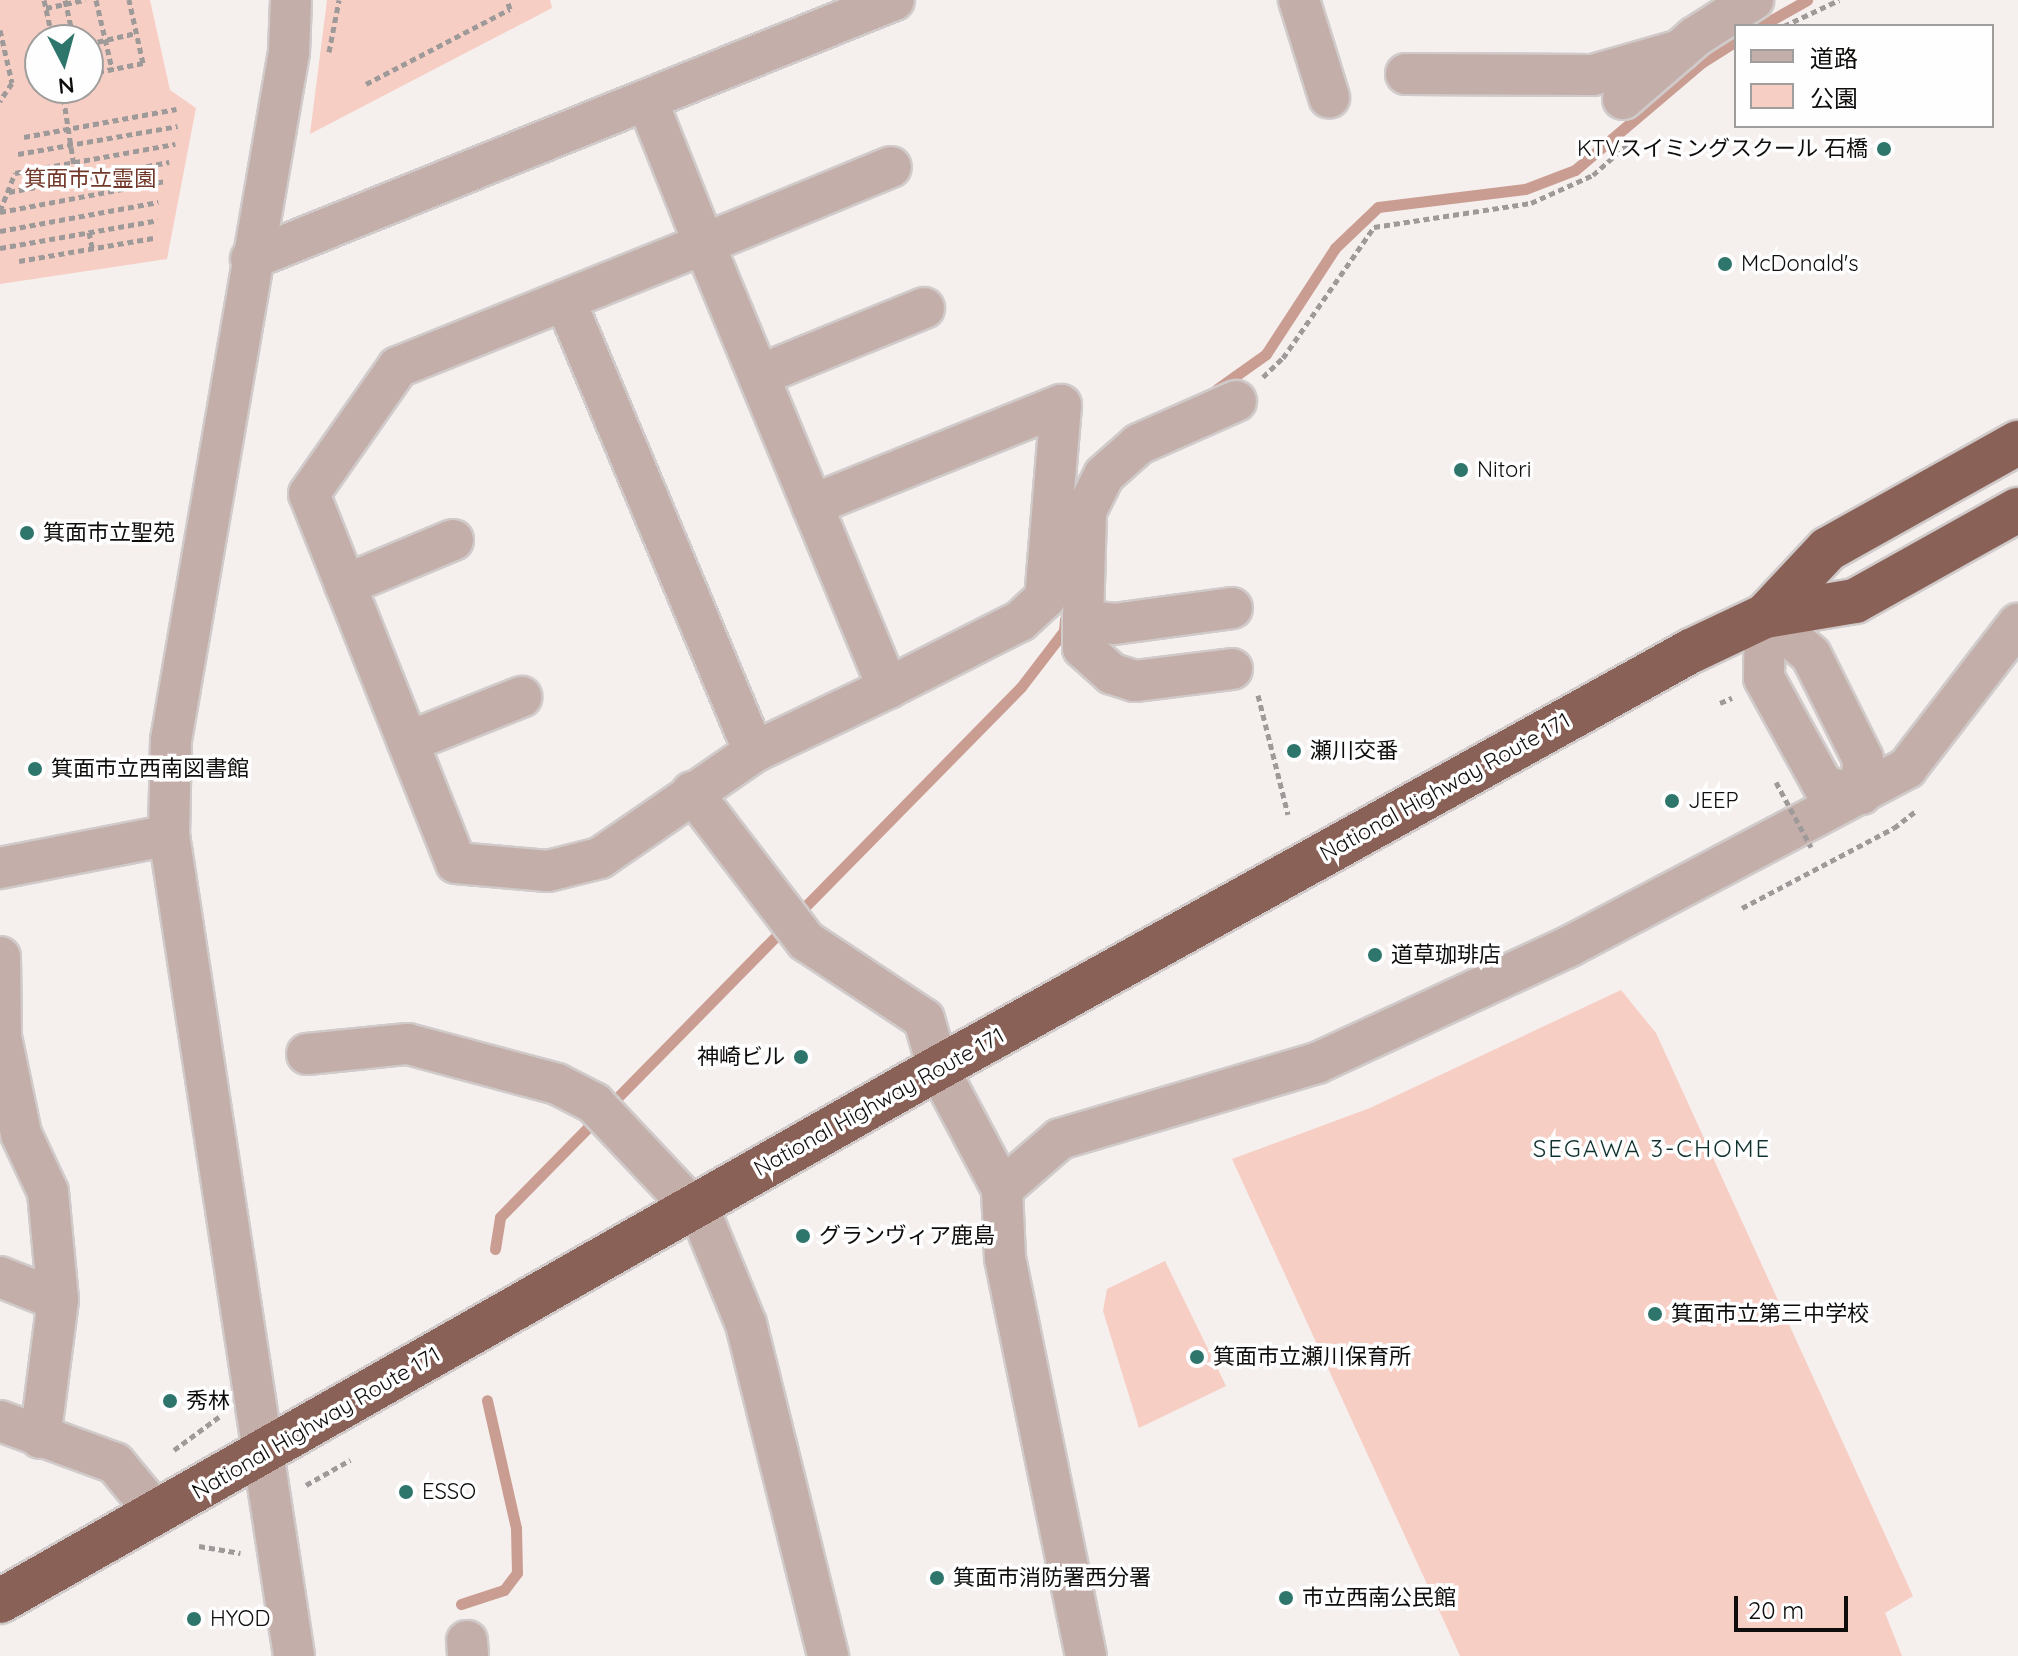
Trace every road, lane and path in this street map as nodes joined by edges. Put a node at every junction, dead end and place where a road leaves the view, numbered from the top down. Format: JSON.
{"nodes":[{"id":1,"x":44,"y":0,"type":"edge"},
{"id":2,"x":85,"y":0,"type":"edge"},
{"id":3,"x":96,"y":0,"type":"edge"},
{"id":4,"x":129,"y":0,"type":"edge"},
{"id":5,"x":291,"y":0,"type":"edge"},
{"id":6,"x":507,"y":0,"type":"edge"},
{"id":7,"x":894,"y":0,"type":"edge"},
{"id":8,"x":1299,"y":0,"type":"edge"},
{"id":9,"x":1753,"y":0,"type":"edge"},
{"id":10,"x":1839,"y":0,"type":"edge"},
{"id":11,"x":66,"y":2,"type":"edge"},
{"id":12,"x":46,"y":8,"type":"junction"},
{"id":13,"x":50,"y":24,"type":"edge"},
{"id":14,"x":71,"y":24,"type":"edge"},
{"id":15,"x":1788,"y":24,"type":"edge"},
{"id":16,"x":0,"y":30,"type":"edge"},
{"id":17,"x":136,"y":33,"type":"junction"},
{"id":18,"x":105,"y":40,"type":"junction"},
{"id":19,"x":1680,"y":50,"type":"junction"},
{"id":20,"x":112,"y":69,"type":"junction"},
{"id":21,"x":104,"y":71,"type":"edge"},
{"id":22,"x":1406,"y":74,"type":"dead end"},
{"id":23,"x":366,"y":84,"type":"dead end"},
{"id":24,"x":1329,"y":97,"type":"dead end"},
{"id":25,"x":0,"y":101,"type":"edge"},
{"id":26,"x":648,"y":103,"type":"junction"},
{"id":27,"x":64,"y":104,"type":"edge"},
{"id":28,"x":176,"y":109,"type":"dead end"},
{"id":29,"x":1634,"y":114,"type":"joint"},
{"id":30,"x":178,"y":126,"type":"dead end"},
{"id":31,"x":67,"y":129,"type":"junction"},
{"id":32,"x":24,"y":137,"type":"dead end"},
{"id":33,"x":175,"y":144,"type":"dead end"},
{"id":34,"x":70,"y":146,"type":"junction"},
{"id":35,"x":18,"y":154,"type":"dead end"},
{"id":36,"x":73,"y":162,"type":"junction"},
{"id":37,"x":169,"y":162,"type":"dead end"},
{"id":38,"x":891,"y":167,"type":"dead end"},
{"id":39,"x":76,"y":179,"type":"junction"},
{"id":40,"x":166,"y":181,"type":"dead end"},
{"id":41,"x":8,"y":192,"type":"junction"},
{"id":42,"x":158,"y":202,"type":"dead end"},
{"id":43,"x":0,"y":212,"type":"edge"},
{"id":44,"x":158,"y":220,"type":"dead end"},
{"id":45,"x":0,"y":231,"type":"edge"},
{"id":46,"x":89,"y":232,"type":"junction"},
{"id":47,"x":153,"y":238,"type":"dead end"},
{"id":48,"x":704,"y":244,"type":"junction"},
{"id":49,"x":0,"y":248,"type":"edge"},
{"id":50,"x":92,"y":248,"type":"junction"},
{"id":51,"x":251,"y":259,"type":"junction"},
{"id":52,"x":19,"y":261,"type":"dead end"},
{"id":53,"x":565,"y":300,"type":"junction"},
{"id":54,"x":924,"y":308,"type":"dead end"},
{"id":55,"x":760,"y":375,"type":"junction"},
{"id":56,"x":1236,"y":401,"type":"joint"},
{"id":57,"x":2018,"y":443,"type":"edge"},
{"id":58,"x":812,"y":505,"type":"junction"},
{"id":59,"x":2018,"y":510,"type":"edge"},
{"id":60,"x":453,"y":540,"type":"dead end"},
{"id":61,"x":345,"y":585,"type":"junction"},
{"id":62,"x":1068,"y":602,"type":"junction"},
{"id":63,"x":1232,"y":608,"type":"dead end"},
{"id":64,"x":1765,"y":616,"type":"junction"},
{"id":65,"x":2018,"y":624,"type":"edge"},
{"id":66,"x":1232,"y":669,"type":"joint"},
{"id":67,"x":888,"y":688,"type":"junction"},
{"id":68,"x":1731,"y":696,"type":"dead end"},
{"id":69,"x":521,"y":697,"type":"dead end"},
{"id":70,"x":1720,"y":703,"type":"dead end"},
{"id":71,"x":408,"y":742,"type":"junction"},
{"id":72,"x":754,"y":752,"type":"junction"},
{"id":73,"x":1776,"y":782,"type":"dead end"},
{"id":74,"x":692,"y":792,"type":"junction"},
{"id":75,"x":1861,"y":794,"type":"junction"},
{"id":76,"x":1288,"y":814,"type":"dead end"},
{"id":77,"x":169,"y":835,"type":"junction"},
{"id":78,"x":1811,"y":847,"type":"dead end"},
{"id":79,"x":0,"y":868,"type":"edge"},
{"id":80,"x":0,"y":957,"type":"edge"},
{"id":81,"x":307,"y":1054,"type":"dead end"},
{"id":82,"x":938,"y":1068,"type":"junction"},
{"id":83,"x":1002,"y":1189,"type":"junction"},
{"id":84,"x":695,"y":1206,"type":"junction"},
{"id":85,"x":0,"y":1277,"type":"edge"},
{"id":86,"x":58,"y":1300,"type":"junction"},
{"id":87,"x":221,"y":1403,"type":"dead end"},
{"id":88,"x":0,"y":1421,"type":"edge"},
{"id":89,"x":40,"y":1438,"type":"junction"},
{"id":90,"x":174,"y":1450,"type":"dead end"},
{"id":91,"x":262,"y":1455,"type":"junction"},
{"id":92,"x":350,"y":1460,"type":"dead end"},
{"id":93,"x":307,"y":1497,"type":"dead end"},
{"id":94,"x":157,"y":1514,"type":"junction"},
{"id":95,"x":199,"y":1546,"type":"dead end"},
{"id":96,"x":240,"y":1553,"type":"dead end"},
{"id":97,"x":0,"y":1601,"type":"edge"},
{"id":98,"x":294,"y":1656,"type":"edge"},
{"id":99,"x":828,"y":1656,"type":"edge"},
{"id":100,"x":1086,"y":1656,"type":"edge"}],
"edges":[{"from":1,"to":12,"type":"path"},
{"from":2,"to":11,"type":"path"},
{"from":3,"to":18,"type":"path"},
{"from":4,"to":17,"type":"path"},
{"from":5,"to":51,"type":"street"},
{"from":6,"to":23,"type":"path"},
{"from":7,"to":26,"type":"street"},
{"from":8,"to":24,"type":"street"},
{"from":9,"to":19,"type":"street"},
{"from":10,"to":15,"type":"path"},
{"from":11,"to":12,"type":"path"},
{"from":11,"to":14,"type":"path"},
{"from":12,"to":13,"type":"path"},
{"from":16,"to":25,"type":"path"},
{"from":17,"to":18,"type":"path"},
{"from":17,"to":20,"type":"path"},
{"from":18,"to":20,"type":"path"},
{"from":19,"to":22,"type":"street"},
{"from":19,"to":29,"type":"street"},
{"from":20,"to":21,"type":"path"},
{"from":26,"to":48,"type":"street"},
{"from":26,"to":51,"type":"street"},
{"from":27,"to":31,"type":"path"},
{"from":28,"to":31,"type":"path"},
{"from":29,"to":56,"type":"path"},
{"from":30,"to":34,"type":"path"},
{"from":31,"to":32,"type":"path"},
{"from":31,"to":34,"type":"path"},
{"from":33,"to":36,"type":"path"},
{"from":34,"to":35,"type":"path"},
{"from":34,"to":36,"type":"path"},
{"from":36,"to":39,"type":"path"},
{"from":36,"to":41,"type":"path"},
{"from":37,"to":39,"type":"path"},
{"from":38,"to":48,"type":"street"},
{"from":39,"to":41,"type":"path"},
{"from":40,"to":43,"type":"path"},
{"from":41,"to":43,"type":"path"},
{"from":42,"to":45,"type":"path"},
{"from":44,"to":46,"type":"path"},
{"from":46,"to":49,"type":"path"},
{"from":46,"to":50,"type":"path"},
{"from":47,"to":50,"type":"path"},
{"from":48,"to":53,"type":"street"},
{"from":48,"to":55,"type":"street"},
{"from":50,"to":52,"type":"path"},
{"from":51,"to":77,"type":"street"},
{"from":53,"to":61,"type":"street"},
{"from":53,"to":72,"type":"street"},
{"from":54,"to":55,"type":"street"},
{"from":55,"to":58,"type":"street"},
{"from":56,"to":62,"type":"street"},
{"from":57,"to":64,"type":"highway","name":"National Highway Route 171"},
{"from":58,"to":62,"type":"street"},
{"from":58,"to":67,"type":"street"},
{"from":59,"to":64,"type":"highway","name":"National Highway Route 171"},
{"from":60,"to":61,"type":"street"},
{"from":61,"to":71,"type":"street"},
{"from":62,"to":63,"type":"street"},
{"from":62,"to":66,"type":"street"},
{"from":62,"to":67,"type":"street"},
{"from":64,"to":75,"type":"street"},
{"from":64,"to":75,"type":"street"},
{"from":64,"to":82,"type":"highway","name":"National Highway Route 171"},
{"from":65,"to":75,"type":"street"},
{"from":66,"to":76,"type":"path"},
{"from":67,"to":72,"type":"street"},
{"from":68,"to":70,"type":"path"},
{"from":69,"to":71,"type":"street"},
{"from":71,"to":74,"type":"street"},
{"from":72,"to":74,"type":"street"},
{"from":73,"to":78,"type":"path","bridge":true},
{"from":74,"to":82,"type":"street"},
{"from":75,"to":83,"type":"street"},
{"from":77,"to":79,"type":"street"},
{"from":77,"to":91,"type":"street"},
{"from":80,"to":86,"type":"street"},
{"from":81,"to":84,"type":"street"},
{"from":82,"to":83,"type":"street"},
{"from":82,"to":84,"type":"highway","name":"National Highway Route 171"},
{"from":83,"to":100,"type":"street"},
{"from":84,"to":91,"type":"highway","name":"National Highway Route 171"},
{"from":84,"to":99,"type":"street"},
{"from":85,"to":86,"type":"street"},
{"from":86,"to":89,"type":"street"},
{"from":87,"to":90,"type":"path"},
{"from":88,"to":89,"type":"street"},
{"from":89,"to":94,"type":"street"},
{"from":91,"to":94,"type":"highway","name":"National Highway Route 171"},
{"from":91,"to":98,"type":"street"},
{"from":92,"to":93,"type":"path"},
{"from":94,"to":97,"type":"highway","name":"National Highway Route 171"},
{"from":95,"to":96,"type":"path"}]}
